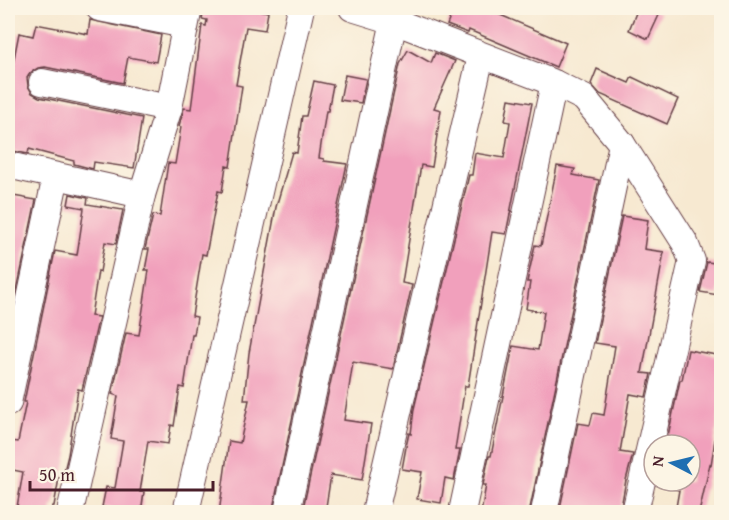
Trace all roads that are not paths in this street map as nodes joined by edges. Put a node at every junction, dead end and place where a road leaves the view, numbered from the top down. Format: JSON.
{"nodes":[{"id":1,"x":99,"y":8,"type":"edge"},
{"id":2,"x":301,"y":8,"type":"edge"},
{"id":3,"x":352,"y":8,"type":"edge"},
{"id":4,"x":187,"y":16,"type":"edge"},
{"id":5,"x":394,"y":21,"type":"junction"},
{"id":6,"x":481,"y":56,"type":"junction"},
{"id":7,"x":42,"y":82,"type":"dead end"},
{"id":8,"x":554,"y":83,"type":"junction"},
{"id":9,"x":169,"y":108,"type":"junction"},
{"id":10,"x":622,"y":144,"type":"junction"},
{"id":11,"x":8,"y":165,"type":"edge"},
{"id":12,"x":56,"y":176,"type":"junction"},
{"id":13,"x":142,"y":195,"type":"junction"},
{"id":14,"x":8,"y":403,"type":"edge"},
{"id":15,"x":70,"y":513,"type":"edge"},
{"id":16,"x":186,"y":513,"type":"edge"},
{"id":17,"x":286,"y":513,"type":"edge"},
{"id":18,"x":375,"y":513,"type":"edge"},
{"id":19,"x":462,"y":513,"type":"edge"},
{"id":20,"x":544,"y":513,"type":"edge"},
{"id":21,"x":635,"y":513,"type":"edge"}],
"edges":[{"from":1,"to":4,"type":"street"},
{"from":2,"to":16,"type":"street"},
{"from":3,"to":5,"type":"street"},
{"from":4,"to":9,"type":"street"},
{"from":5,"to":6,"type":"street"},
{"from":5,"to":17,"type":"street"},
{"from":6,"to":8,"type":"street"},
{"from":6,"to":18,"type":"street"},
{"from":7,"to":9,"type":"street"},
{"from":8,"to":10,"type":"street"},
{"from":8,"to":19,"type":"street"},
{"from":9,"to":13,"type":"street"},
{"from":10,"to":20,"type":"street"},
{"from":10,"to":21,"type":"street"},
{"from":11,"to":12,"type":"street"},
{"from":12,"to":13,"type":"street"},
{"from":12,"to":14,"type":"street"},
{"from":13,"to":15,"type":"street"}]}
